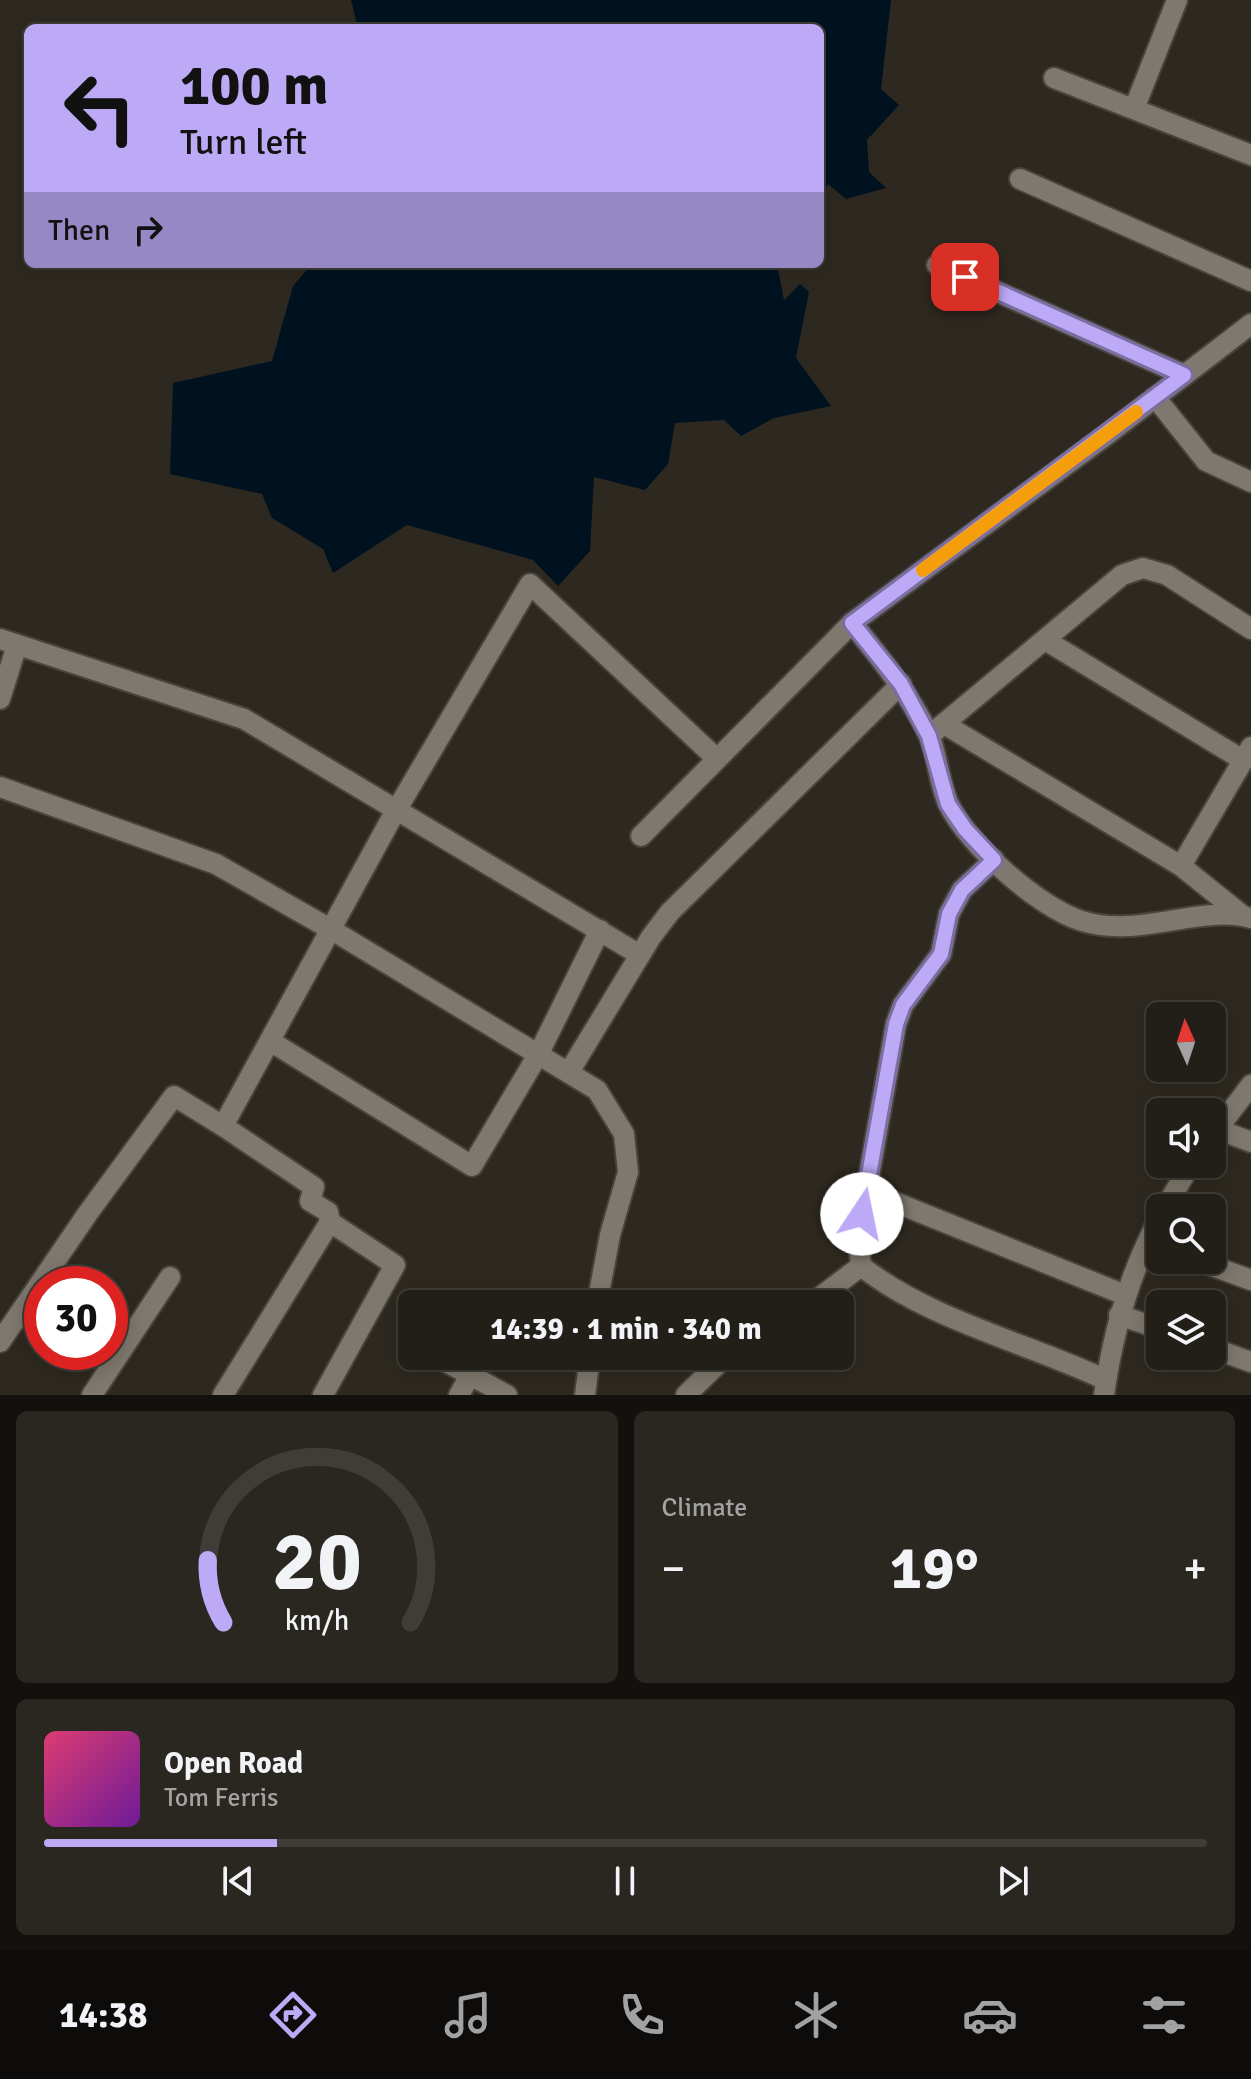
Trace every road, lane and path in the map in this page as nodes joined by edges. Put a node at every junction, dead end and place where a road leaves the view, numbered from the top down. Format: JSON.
{"nodes":[{"id":1,"x":1177,"y":0,"type":"edge"},
{"id":2,"x":1054,"y":78,"type":"dead end"},
{"id":3,"x":1134,"y":109,"type":"junction"},
{"id":4,"x":1251,"y":154,"type":"edge"},
{"id":5,"x":1020,"y":179,"type":"dead end"},
{"id":6,"x":937,"y":265,"type":"dead end"},
{"id":7,"x":1251,"y":281,"type":"edge"},
{"id":8,"x":1251,"y":324,"type":"edge"},
{"id":9,"x":1184,"y":375,"type":"junction"},
{"id":10,"x":1155,"y":397,"type":"junction"},
{"id":11,"x":1251,"y":482,"type":"edge"},
{"id":12,"x":852,"y":623,"type":"junction"},
{"id":13,"x":1251,"y":629,"type":"edge"},
{"id":14,"x":1045,"y":640,"type":"junction"},
{"id":15,"x":8,"y":642,"type":"edge"},
{"id":16,"x":901,"y":684,"type":"junction"},
{"id":17,"x":0,"y":699,"type":"edge"},
{"id":18,"x":936,"y":730,"type":"junction"},
{"id":19,"x":1247,"y":753,"type":"edge"},
{"id":20,"x":716,"y":758,"type":"junction"},
{"id":21,"x":0,"y":787,"type":"edge"},
{"id":22,"x":396,"y":810,"type":"junction"},
{"id":23,"x":641,"y":836,"type":"dead end"},
{"id":24,"x":994,"y":860,"type":"junction"},
{"id":25,"x":1181,"y":866,"type":"junction"},
{"id":26,"x":1246,"y":917,"type":"edge"},
{"id":27,"x":332,"y":930,"type":"junction"},
{"id":28,"x":600,"y":930,"type":"junction"},
{"id":29,"x":640,"y":955,"type":"junction"},
{"id":30,"x":270,"y":1041,"type":"junction"},
{"id":31,"x":539,"y":1053,"type":"junction"},
{"id":32,"x":569,"y":1072,"type":"junction"},
{"id":33,"x":1251,"y":1085,"type":"edge"},
{"id":34,"x":1226,"y":1117,"type":"edge"},
{"id":35,"x":223,"y":1126,"type":"junction"},
{"id":36,"x":1226,"y":1135,"type":"edge"},
{"id":37,"x":1251,"y":1142,"type":"edge"},
{"id":38,"x":867,"y":1191,"type":"junction"},
{"id":39,"x":330,"y":1222,"type":"junction"},
{"id":40,"x":1146,"y":1258,"type":"edge"},
{"id":41,"x":861,"y":1266,"type":"junction"},
{"id":42,"x":1226,"y":1271,"type":"edge"},
{"id":43,"x":170,"y":1277,"type":"dead end"},
{"id":44,"x":1251,"y":1280,"type":"edge"},
{"id":45,"x":600,"y":1290,"type":"edge"},
{"id":46,"x":829,"y":1290,"type":"edge"},
{"id":47,"x":1122,"y":1305,"type":"junction"},
{"id":48,"x":1146,"y":1320,"type":"edge"},
{"id":49,"x":0,"y":1342,"type":"edge"},
{"id":50,"x":1226,"y":1353,"type":"edge"},
{"id":51,"x":1251,"y":1362,"type":"edge"},
{"id":52,"x":449,"y":1370,"type":"edge"},
{"id":53,"x":588,"y":1370,"type":"edge"},
{"id":54,"x":712,"y":1370,"type":"edge"},
{"id":55,"x":464,"y":1386,"type":"edge"},
{"id":56,"x":1105,"y":1387,"type":"edge"},
{"id":57,"x":92,"y":1395,"type":"edge"},
{"id":58,"x":223,"y":1395,"type":"edge"},
{"id":59,"x":323,"y":1395,"type":"edge"},
{"id":60,"x":507,"y":1395,"type":"edge"},
{"id":61,"x":585,"y":1395,"type":"edge"},
{"id":62,"x":686,"y":1395,"type":"edge"}],
"edges":[{"from":1,"to":3,"type":"street"},
{"from":2,"to":3,"type":"street"},
{"from":3,"to":4,"type":"street"},
{"from":5,"to":7,"type":"street"},
{"from":6,"to":9,"type":"street"},
{"from":8,"to":9,"type":"street"},
{"from":9,"to":10,"type":"street"},
{"from":10,"to":11,"type":"street"},
{"from":10,"to":12,"type":"street"},
{"from":12,"to":16,"type":"street"},
{"from":12,"to":20,"type":"street"},
{"from":13,"to":14,"type":"street"},
{"from":14,"to":18,"type":"street"},
{"from":14,"to":19,"type":"street"},
{"from":15,"to":17,"type":"street"},
{"from":15,"to":22,"type":"street"},
{"from":16,"to":18,"type":"street"},
{"from":16,"to":29,"type":"street"},
{"from":18,"to":24,"type":"street"},
{"from":18,"to":25,"type":"street"},
{"from":19,"to":25,"type":"street"},
{"from":20,"to":22,"type":"street"},
{"from":20,"to":23,"type":"street"},
{"from":21,"to":27,"type":"street"},
{"from":22,"to":27,"type":"street"},
{"from":22,"to":28,"type":"street"},
{"from":24,"to":26,"type":"street"},
{"from":24,"to":38,"type":"street"},
{"from":25,"to":26,"type":"street"},
{"from":27,"to":30,"type":"street"},
{"from":27,"to":31,"type":"street"},
{"from":28,"to":29,"type":"street"},
{"from":28,"to":31,"type":"street"},
{"from":29,"to":32,"type":"street"},
{"from":30,"to":31,"type":"street"},
{"from":30,"to":35,"type":"street"},
{"from":31,"to":32,"type":"street"},
{"from":32,"to":45,"type":"street"},
{"from":33,"to":34,"type":"street"},
{"from":35,"to":39,"type":"street"},
{"from":35,"to":49,"type":"street"},
{"from":36,"to":37,"type":"street"},
{"from":38,"to":41,"type":"street"},
{"from":38,"to":47,"type":"street"},
{"from":39,"to":58,"type":"street"},
{"from":39,"to":59,"type":"street"},
{"from":40,"to":47,"type":"street"},
{"from":41,"to":46,"type":"street"},
{"from":41,"to":56,"type":"street"},
{"from":42,"to":44,"type":"street"},
{"from":43,"to":57,"type":"street"},
{"from":47,"to":48,"type":"street"},
{"from":47,"to":56,"type":"street"},
{"from":50,"to":51,"type":"street"},
{"from":52,"to":55,"type":"street"},
{"from":53,"to":61,"type":"street"},
{"from":54,"to":62,"type":"street"},
{"from":55,"to":60,"type":"street"}]}
